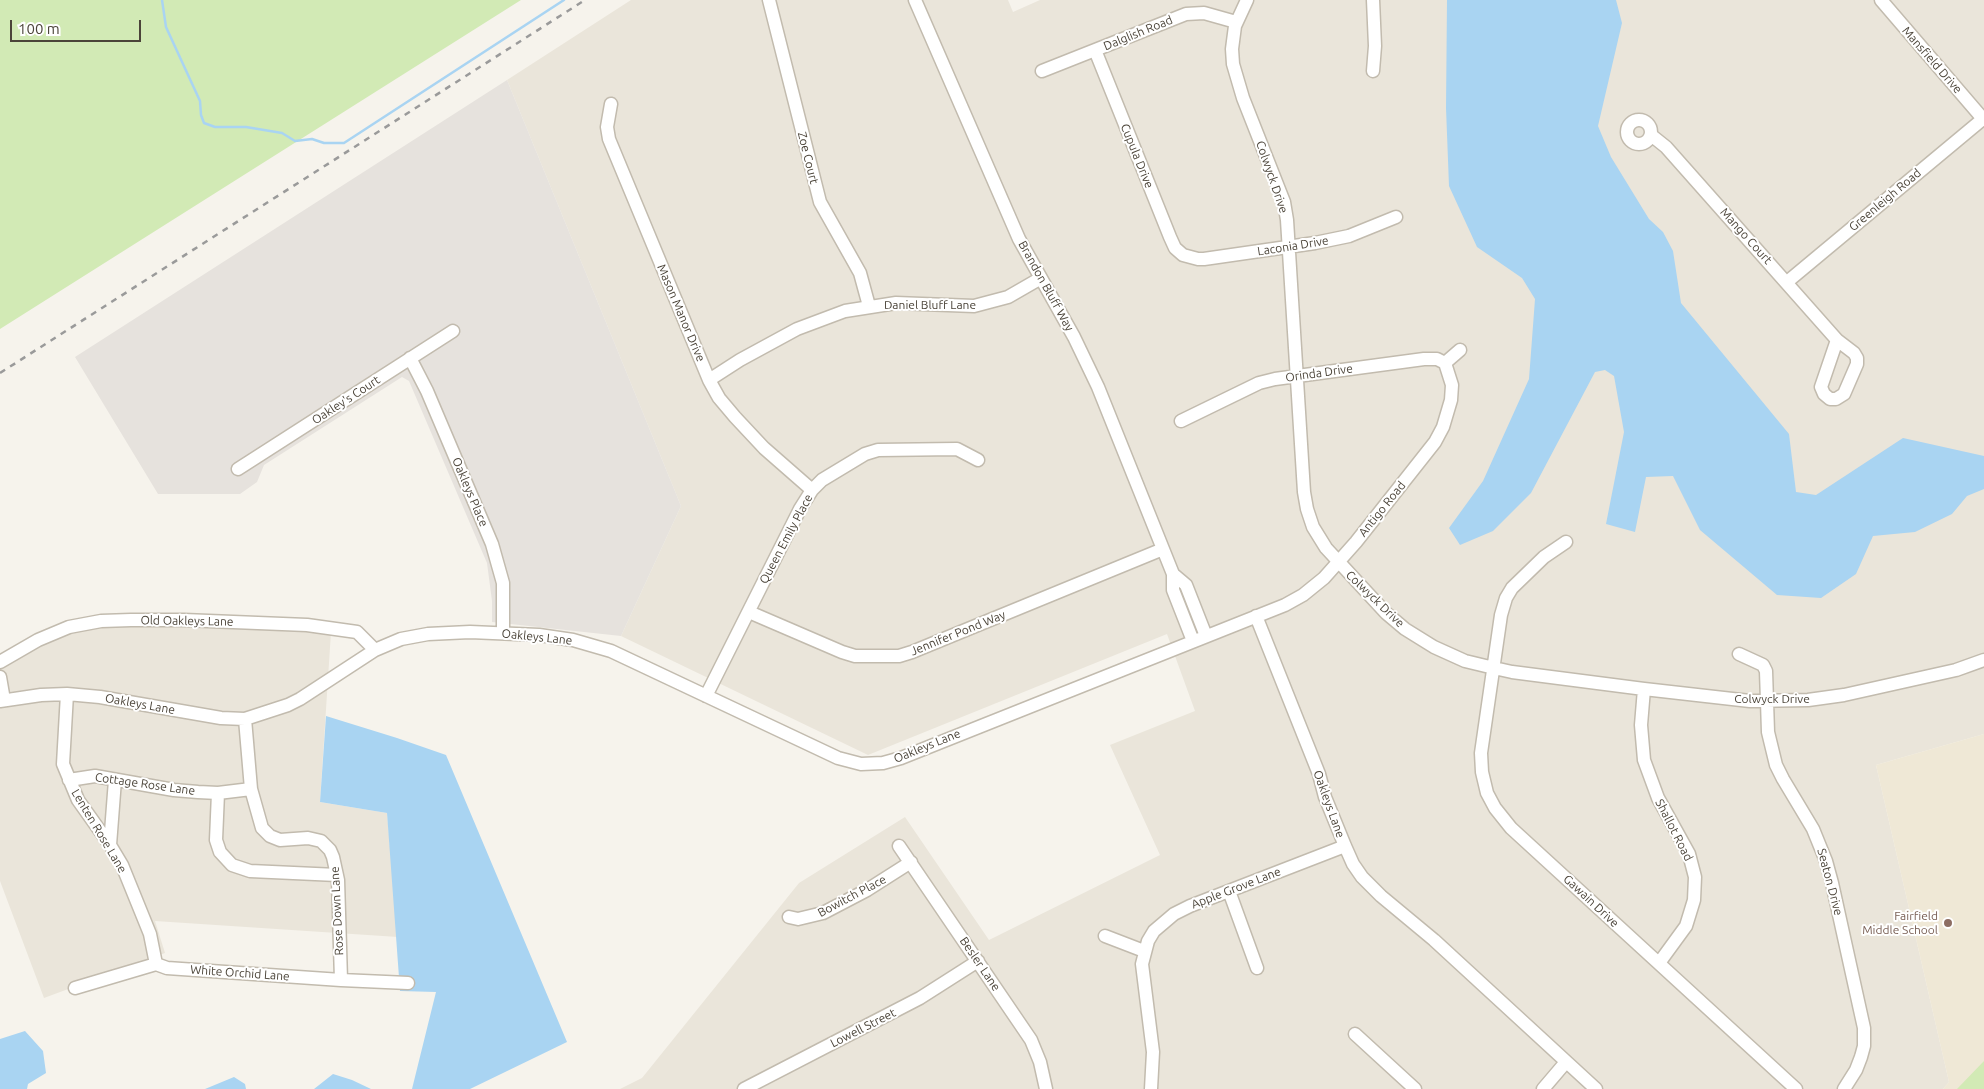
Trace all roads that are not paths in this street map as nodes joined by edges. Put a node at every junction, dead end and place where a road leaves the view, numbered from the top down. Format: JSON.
{"nodes":[{"id":1,"x":769,"y":0,"type":"edge"},
{"id":2,"x":915,"y":0,"type":"edge"},
{"id":3,"x":1247,"y":0,"type":"edge"},
{"id":4,"x":1373,"y":0,"type":"edge"},
{"id":5,"x":1881,"y":0,"type":"edge"},
{"id":6,"x":1236,"y":22,"type":"junction"},
{"id":7,"x":1095,"y":50,"type":"junction"},
{"id":8,"x":1042,"y":71,"type":"dead end"},
{"id":9,"x":1373,"y":71,"type":"dead end"},
{"id":10,"x":611,"y":104,"type":"dead end"},
{"id":11,"x":1984,"y":119,"type":"edge"},
{"id":12,"x":1651,"y":135,"type":"dead end"},
{"id":13,"x":1396,"y":218,"type":"dead end"},
{"id":14,"x":1289,"y":247,"type":"junction"},
{"id":15,"x":1186,"y":256,"type":"joint"},
{"id":16,"x":1042,"y":278,"type":"junction"},
{"id":17,"x":1787,"y":282,"type":"junction"},
{"id":18,"x":869,"y":306,"type":"junction"},
{"id":19,"x":453,"y":331,"type":"dead end"},
{"id":20,"x":1837,"y":340,"type":"dead end"},
{"id":21,"x":1460,"y":350,"type":"dead end"},
{"id":22,"x":410,"y":358,"type":"junction"},
{"id":23,"x":1445,"y":363,"type":"junction"},
{"id":24,"x":1297,"y":376,"type":"junction"},
{"id":25,"x":709,"y":380,"type":"junction"},
{"id":26,"x":1181,"y":421,"type":"dead end"},
{"id":27,"x":978,"y":460,"type":"dead end"},
{"id":28,"x":238,"y":469,"type":"dead end"},
{"id":29,"x":812,"y":490,"type":"junction"},
{"id":30,"x":1566,"y":542,"type":"dead end"},
{"id":31,"x":1163,"y":550,"type":"junction"},
{"id":32,"x":1338,"y":562,"type":"junction"},
{"id":33,"x":1173,"y":574,"type":"junction"},
{"id":34,"x":749,"y":612,"type":"junction"},
{"id":35,"x":1256,"y":616,"type":"junction"},
{"id":36,"x":503,"y":633,"type":"junction"},
{"id":37,"x":1206,"y":636,"type":"junction"},
{"id":38,"x":1193,"y":641,"type":"junction"},
{"id":39,"x":375,"y":650,"type":"junction"},
{"id":40,"x":1739,"y":654,"type":"dead end"},
{"id":41,"x":1984,"y":660,"type":"edge"},
{"id":42,"x":0,"y":662,"type":"edge"},
{"id":43,"x":1494,"y":668,"type":"junction"},
{"id":44,"x":0,"y":677,"type":"edge"},
{"id":45,"x":1644,"y":689,"type":"junction"},
{"id":46,"x":67,"y":694,"type":"junction"},
{"id":47,"x":706,"y":696,"type":"junction"},
{"id":48,"x":2,"y":700,"type":"edge"},
{"id":49,"x":1768,"y":701,"type":"junction"},
{"id":50,"x":246,"y":719,"type":"junction"},
{"id":51,"x":69,"y":780,"type":"junction"},
{"id":52,"x":115,"y":780,"type":"junction"},
{"id":53,"x":251,"y":789,"type":"junction"},
{"id":54,"x":218,"y":793,"type":"junction"},
{"id":55,"x":110,"y":845,"type":"junction"},
{"id":56,"x":900,"y":846,"type":"dead end"},
{"id":57,"x":1345,"y":846,"type":"junction"},
{"id":58,"x":911,"y":862,"type":"junction"},
{"id":59,"x":338,"y":875,"type":"junction"},
{"id":60,"x":1229,"y":891,"type":"junction"},
{"id":61,"x":789,"y":917,"type":"dead end"},
{"id":62,"x":1105,"y":936,"type":"dead end"},
{"id":63,"x":1144,"y":951,"type":"junction"},
{"id":64,"x":978,"y":961,"type":"junction"},
{"id":65,"x":156,"y":964,"type":"junction"},
{"id":66,"x":1659,"y":964,"type":"junction"},
{"id":67,"x":1257,"y":968,"type":"dead end"},
{"id":68,"x":341,"y":980,"type":"junction"},
{"id":69,"x":408,"y":983,"type":"dead end"},
{"id":70,"x":75,"y":988,"type":"dead end"},
{"id":71,"x":1355,"y":1034,"type":"dead end"},
{"id":72,"x":1566,"y":1062,"type":"junction"},
{"id":73,"x":744,"y":1089,"type":"edge"},
{"id":74,"x":1046,"y":1089,"type":"edge"},
{"id":75,"x":1151,"y":1089,"type":"edge"},
{"id":76,"x":1415,"y":1089,"type":"edge"},
{"id":77,"x":1543,"y":1089,"type":"edge"},
{"id":78,"x":1596,"y":1089,"type":"edge"},
{"id":79,"x":1796,"y":1089,"type":"edge"},
{"id":80,"x":1844,"y":1089,"type":"edge"}],
"edges":[{"from":1,"to":18,"type":"street","name":"Zoe Court"},
{"from":2,"to":16,"type":"street","name":"Brandon Bluff Way"},
{"from":3,"to":6,"type":"street","name":"Colwyck Drive"},
{"from":4,"to":9,"type":"street"},
{"from":5,"to":11,"type":"street","name":"Mansfield Drive"},
{"from":6,"to":7,"type":"street","name":"Dalglish Road"},
{"from":6,"to":14,"type":"street","name":"Colwyck Drive"},
{"from":7,"to":8,"type":"street","name":"Dalglish Road"},
{"from":7,"to":15,"type":"street","name":"Cupula Drive"},
{"from":10,"to":25,"type":"street","name":"Mason Manor Drive"},
{"from":11,"to":17,"type":"street","name":"Greenleigh Road"},
{"from":12,"to":17,"type":"street","name":"Mango Court"},
{"from":13,"to":14,"type":"street","name":"Laconia Drive"},
{"from":14,"to":15,"type":"street","name":"Laconia Drive"},
{"from":14,"to":24,"type":"street","name":"Colwyck Drive"},
{"from":16,"to":18,"type":"street","name":"Daniel Bluff Lane"},
{"from":16,"to":31,"type":"street","name":"Brandon Bluff Way"},
{"from":17,"to":20,"type":"street","name":"Mango Court"},
{"from":18,"to":25,"type":"street","name":"Daniel Bluff Lane"},
{"from":19,"to":22,"type":"street","name":"Oakley's Court"},
{"from":21,"to":23,"type":"street"},
{"from":22,"to":28,"type":"street","name":"Oakley's Court"},
{"from":22,"to":36,"type":"street","name":"Oakleys Place"},
{"from":23,"to":24,"type":"street","name":"Orinda Drive"},
{"from":23,"to":32,"type":"street","name":"Antigo Road"},
{"from":24,"to":26,"type":"street","name":"Orinda Drive"},
{"from":24,"to":32,"type":"street","name":"Colwyck Drive"},
{"from":25,"to":29,"type":"street","name":"Mason Manor Drive"},
{"from":27,"to":29,"type":"street","name":"Queen Emily Place"},
{"from":29,"to":34,"type":"street","name":"Queen Emily Place"},
{"from":30,"to":43,"type":"street","name":"Gawain Drive"},
{"from":31,"to":33,"type":"street","name":"Brandon Bluff Way"},
{"from":31,"to":34,"type":"street","name":"Jennifer Pond Way"},
{"from":32,"to":35,"type":"street","name":"Antigo Road"},
{"from":32,"to":43,"type":"street","name":"Colwyck Drive"},
{"from":33,"to":37,"type":"street","name":"Brandon Bluff Way"},
{"from":33,"to":38,"type":"street","name":"Brandon Bluff Way"},
{"from":34,"to":47,"type":"street","name":"Queen Emily Place"},
{"from":35,"to":37,"type":"street","name":"Oakleys Lane"},
{"from":35,"to":57,"type":"street","name":"Oakleys Lane"},
{"from":36,"to":39,"type":"street","name":"Oakleys Lane"},
{"from":36,"to":47,"type":"street","name":"Oakleys Lane"},
{"from":37,"to":38,"type":"street","name":"Oakleys Lane"},
{"from":38,"to":47,"type":"street","name":"Oakleys Lane"},
{"from":39,"to":42,"type":"street","name":"Old Oakleys Lane"},
{"from":39,"to":50,"type":"street","name":"Oakleys Lane"},
{"from":40,"to":49,"type":"street","name":"Seaton Drive"},
{"from":41,"to":49,"type":"street","name":"Colwyck Drive"},
{"from":43,"to":45,"type":"street","name":"Colwyck Drive"},
{"from":43,"to":66,"type":"street","name":"Gawain Drive"},
{"from":44,"to":48,"type":"street"},
{"from":45,"to":49,"type":"street","name":"Colwyck Drive"},
{"from":45,"to":66,"type":"street","name":"Shallot Road"},
{"from":46,"to":48,"type":"street","name":"Oakleys Lane"},
{"from":46,"to":50,"type":"street","name":"Oakleys Lane"},
{"from":46,"to":51,"type":"street","name":"Lenten Rose Lane"},
{"from":49,"to":80,"type":"street","name":"Seaton Drive"},
{"from":50,"to":53,"type":"street","name":"Rose Down Lane"},
{"from":51,"to":52,"type":"street","name":"Cottage Rose Lane"},
{"from":51,"to":55,"type":"street","name":"Lenten Rose Lane"},
{"from":52,"to":54,"type":"street","name":"Cottage Rose Lane"},
{"from":52,"to":55,"type":"street"},
{"from":53,"to":54,"type":"street","name":"Cottage Rose Lane"},
{"from":53,"to":59,"type":"street","name":"Rose Down Lane"},
{"from":54,"to":59,"type":"street"},
{"from":55,"to":65,"type":"street","name":"Lenten Rose Lane"},
{"from":56,"to":58,"type":"street","name":"Besler Lane"},
{"from":57,"to":60,"type":"street","name":"Apple Grove Lane"},
{"from":57,"to":72,"type":"street","name":"Oakleys Lane"},
{"from":58,"to":61,"type":"street","name":"Bowitch Place"},
{"from":58,"to":64,"type":"street","name":"Besler Lane"},
{"from":59,"to":68,"type":"street","name":"Rose Down Lane"},
{"from":60,"to":63,"type":"street","name":"Apple Grove Lane"},
{"from":60,"to":67,"type":"street"},
{"from":62,"to":63,"type":"street"},
{"from":63,"to":75,"type":"street","name":"Apple Grove Lane"},
{"from":64,"to":73,"type":"street","name":"Lowell Street"},
{"from":64,"to":74,"type":"street","name":"Besler Lane"},
{"from":65,"to":68,"type":"street","name":"White Orchid Lane"},
{"from":65,"to":70,"type":"street","name":"White Orchid Lane"},
{"from":66,"to":79,"type":"street","name":"Gawain Drive"},
{"from":68,"to":69,"type":"street","name":"White Orchid Lane"},
{"from":71,"to":76,"type":"street"},
{"from":72,"to":77,"type":"street"},
{"from":72,"to":78,"type":"street","name":"Oakleys Lane"}]}
